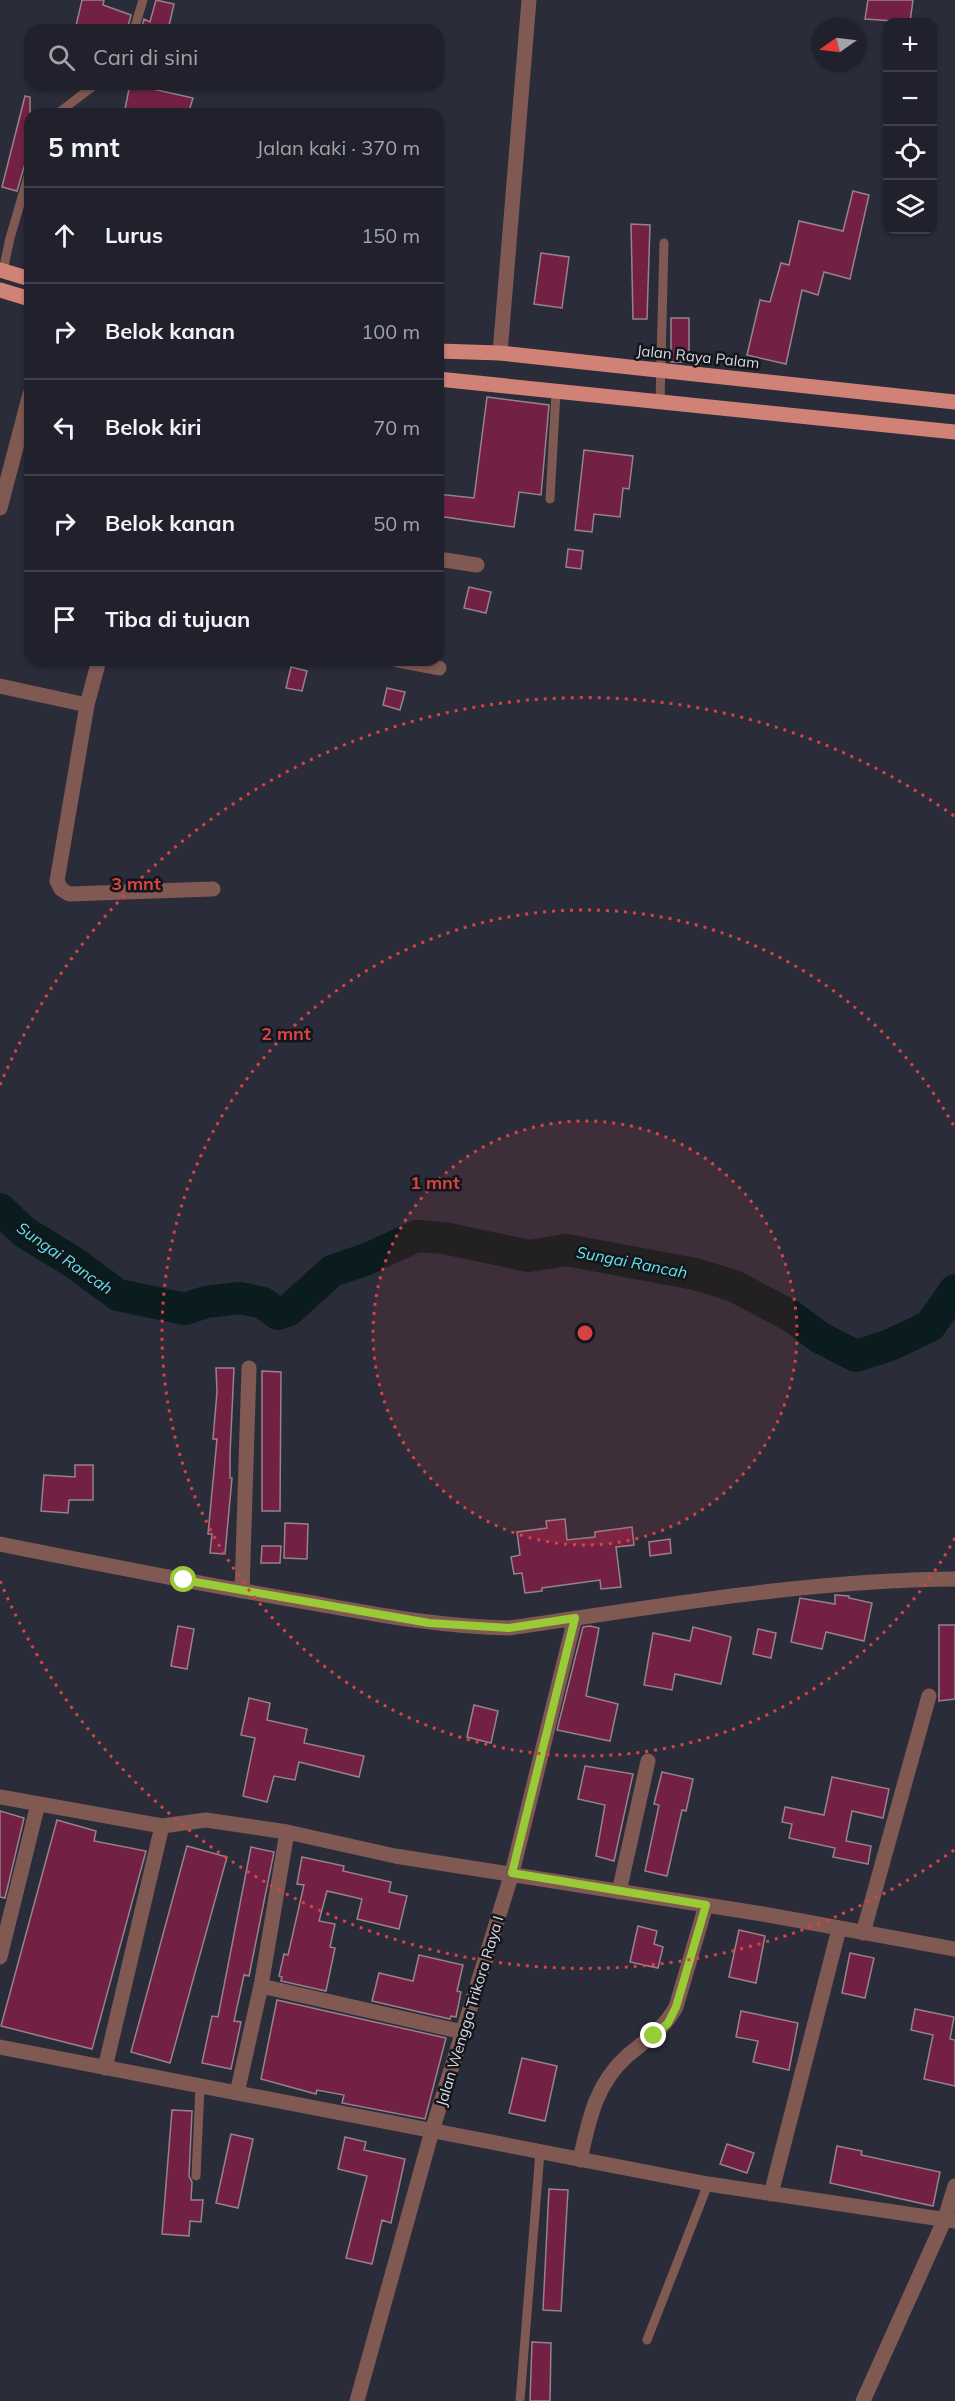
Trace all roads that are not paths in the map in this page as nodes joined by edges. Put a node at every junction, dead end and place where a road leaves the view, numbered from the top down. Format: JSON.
{"nodes":[{"id":1,"x":143,"y":0,"type":"edge"},
{"id":2,"x":529,"y":0,"type":"edge"},
{"id":3,"x":136,"y":24,"type":"edge"},
{"id":4,"x":88,"y":90,"type":"edge"},
{"id":5,"x":65,"y":108,"type":"edge"},
{"id":6,"x":24,"y":190,"type":"edge"},
{"id":7,"x":664,"y":243,"type":"dead end"},
{"id":8,"x":2,"y":270,"type":"edge"},
{"id":9,"x":24,"y":277,"type":"edge"},
{"id":10,"x":0,"y":290,"type":"edge"},
{"id":11,"x":24,"y":297,"type":"edge"},
{"id":12,"x":444,"y":351,"type":"edge"},
{"id":13,"x":500,"y":353,"type":"junction"},
{"id":14,"x":662,"y":371,"type":"junction"},
{"id":15,"x":444,"y":380,"type":"edge"},
{"id":16,"x":556,"y":392,"type":"junction"},
{"id":17,"x":660,"y":401,"type":"junction"},
{"id":18,"x":955,"y":402,"type":"edge"},
{"id":19,"x":24,"y":417,"type":"edge"},
{"id":20,"x":955,"y":432,"type":"edge"},
{"id":21,"x":550,"y":499,"type":"dead end"},
{"id":22,"x":0,"y":508,"type":"edge"},
{"id":23,"x":444,"y":560,"type":"edge"},
{"id":24,"x":477,"y":565,"type":"dead end"},
{"id":25,"x":97,"y":666,"type":"edge"},
{"id":26,"x":428,"y":666,"type":"edge"},
{"id":27,"x":439,"y":668,"type":"dead end"},
{"id":28,"x":0,"y":688,"type":"edge"},
{"id":29,"x":87,"y":705,"type":"junction"},
{"id":30,"x":213,"y":889,"type":"dead end"},
{"id":31,"x":249,"y":1368,"type":"dead end"},
{"id":32,"x":0,"y":1544,"type":"edge"},
{"id":33,"x":955,"y":1580,"type":"edge"},
{"id":34,"x":242,"y":1591,"type":"junction"},
{"id":35,"x":575,"y":1618,"type":"junction"},
{"id":36,"x":929,"y":1696,"type":"dead end"},
{"id":37,"x":648,"y":1761,"type":"dead end"},
{"id":38,"x":0,"y":1797,"type":"edge"},
{"id":39,"x":38,"y":1804,"type":"junction"},
{"id":40,"x":162,"y":1826,"type":"junction"},
{"id":41,"x":287,"y":1833,"type":"junction"},
{"id":42,"x":512,"y":1873,"type":"junction"},
{"id":43,"x":620,"y":1892,"type":"junction"},
{"id":44,"x":706,"y":1905,"type":"junction"},
{"id":45,"x":839,"y":1929,"type":"junction"},
{"id":46,"x":863,"y":1933,"type":"junction"},
{"id":47,"x":955,"y":1949,"type":"edge"},
{"id":48,"x":0,"y":1957,"type":"edge"},
{"id":49,"x":261,"y":1986,"type":"junction"},
{"id":50,"x":463,"y":2032,"type":"junction"},
{"id":51,"x":0,"y":2047,"type":"edge"},
{"id":52,"x":105,"y":2068,"type":"junction"},
{"id":53,"x":200,"y":2086,"type":"junction"},
{"id":54,"x":237,"y":2093,"type":"junction"},
{"id":55,"x":432,"y":2131,"type":"junction"},
{"id":56,"x":540,"y":2152,"type":"junction"},
{"id":57,"x":580,"y":2160,"type":"junction"},
{"id":58,"x":196,"y":2176,"type":"dead end"},
{"id":59,"x":708,"y":2184,"type":"junction"},
{"id":60,"x":955,"y":2186,"type":"edge"},
{"id":61,"x":771,"y":2194,"type":"junction"},
{"id":62,"x":949,"y":2221,"type":"edge"},
{"id":63,"x":647,"y":2340,"type":"dead end"},
{"id":64,"x":357,"y":2401,"type":"edge"},
{"id":65,"x":520,"y":2401,"type":"edge"},
{"id":66,"x":863,"y":2401,"type":"edge"}],
"edges":[{"from":1,"to":3,"type":"lane"},
{"from":2,"to":13,"type":"street"},
{"from":4,"to":5,"type":"lane"},
{"from":6,"to":8,"type":"lane"},
{"from":7,"to":14,"type":"lane"},
{"from":8,"to":9,"type":"main road"},
{"from":10,"to":11,"type":"main road"},
{"from":12,"to":13,"type":"main road","name":"Jalan Raya Palam"},
{"from":13,"to":14,"type":"main road","name":"Jalan Raya Palam"},
{"from":14,"to":17,"type":"lane"},
{"from":14,"to":18,"type":"main road","name":"Jalan Raya Palam"},
{"from":15,"to":16,"type":"main road"},
{"from":16,"to":17,"type":"main road"},
{"from":16,"to":21,"type":"lane"},
{"from":17,"to":20,"type":"main road"},
{"from":19,"to":22,"type":"street"},
{"from":23,"to":24,"type":"street"},
{"from":25,"to":29,"type":"street"},
{"from":26,"to":27,"type":"street"},
{"from":28,"to":29,"type":"street"},
{"from":29,"to":30,"type":"street"},
{"from":31,"to":34,"type":"street"},
{"from":32,"to":34,"type":"street"},
{"from":33,"to":35,"type":"street"},
{"from":34,"to":35,"type":"street"},
{"from":35,"to":42,"type":"street","name":"Jalan Wengga Trikora Raya I"},
{"from":36,"to":46,"type":"street"},
{"from":37,"to":43,"type":"street"},
{"from":38,"to":39,"type":"street"},
{"from":39,"to":40,"type":"street"},
{"from":39,"to":48,"type":"street"},
{"from":40,"to":41,"type":"street"},
{"from":40,"to":52,"type":"street"},
{"from":41,"to":42,"type":"street"},
{"from":41,"to":49,"type":"street"},
{"from":42,"to":43,"type":"street"},
{"from":42,"to":50,"type":"street","name":"Jalan Wengga Trikora Raya I"},
{"from":43,"to":44,"type":"street"},
{"from":44,"to":45,"type":"street"},
{"from":44,"to":57,"type":"street"},
{"from":45,"to":46,"type":"street"},
{"from":45,"to":61,"type":"street"},
{"from":46,"to":47,"type":"street"},
{"from":49,"to":50,"type":"street"},
{"from":49,"to":54,"type":"street"},
{"from":50,"to":55,"type":"street","name":"Jalan Wengga Trikora Raya I"},
{"from":51,"to":52,"type":"street"},
{"from":52,"to":53,"type":"street"},
{"from":53,"to":54,"type":"street"},
{"from":53,"to":58,"type":"lane"},
{"from":54,"to":55,"type":"street"},
{"from":55,"to":56,"type":"street"},
{"from":55,"to":64,"type":"street","name":"Jalan Wengga Trikora Raya I"},
{"from":56,"to":57,"type":"street"},
{"from":56,"to":65,"type":"lane"},
{"from":57,"to":59,"type":"street"},
{"from":59,"to":61,"type":"street"},
{"from":59,"to":63,"type":"lane"},
{"from":60,"to":62,"type":"street"},
{"from":61,"to":62,"type":"street"},
{"from":62,"to":66,"type":"street"}]}
